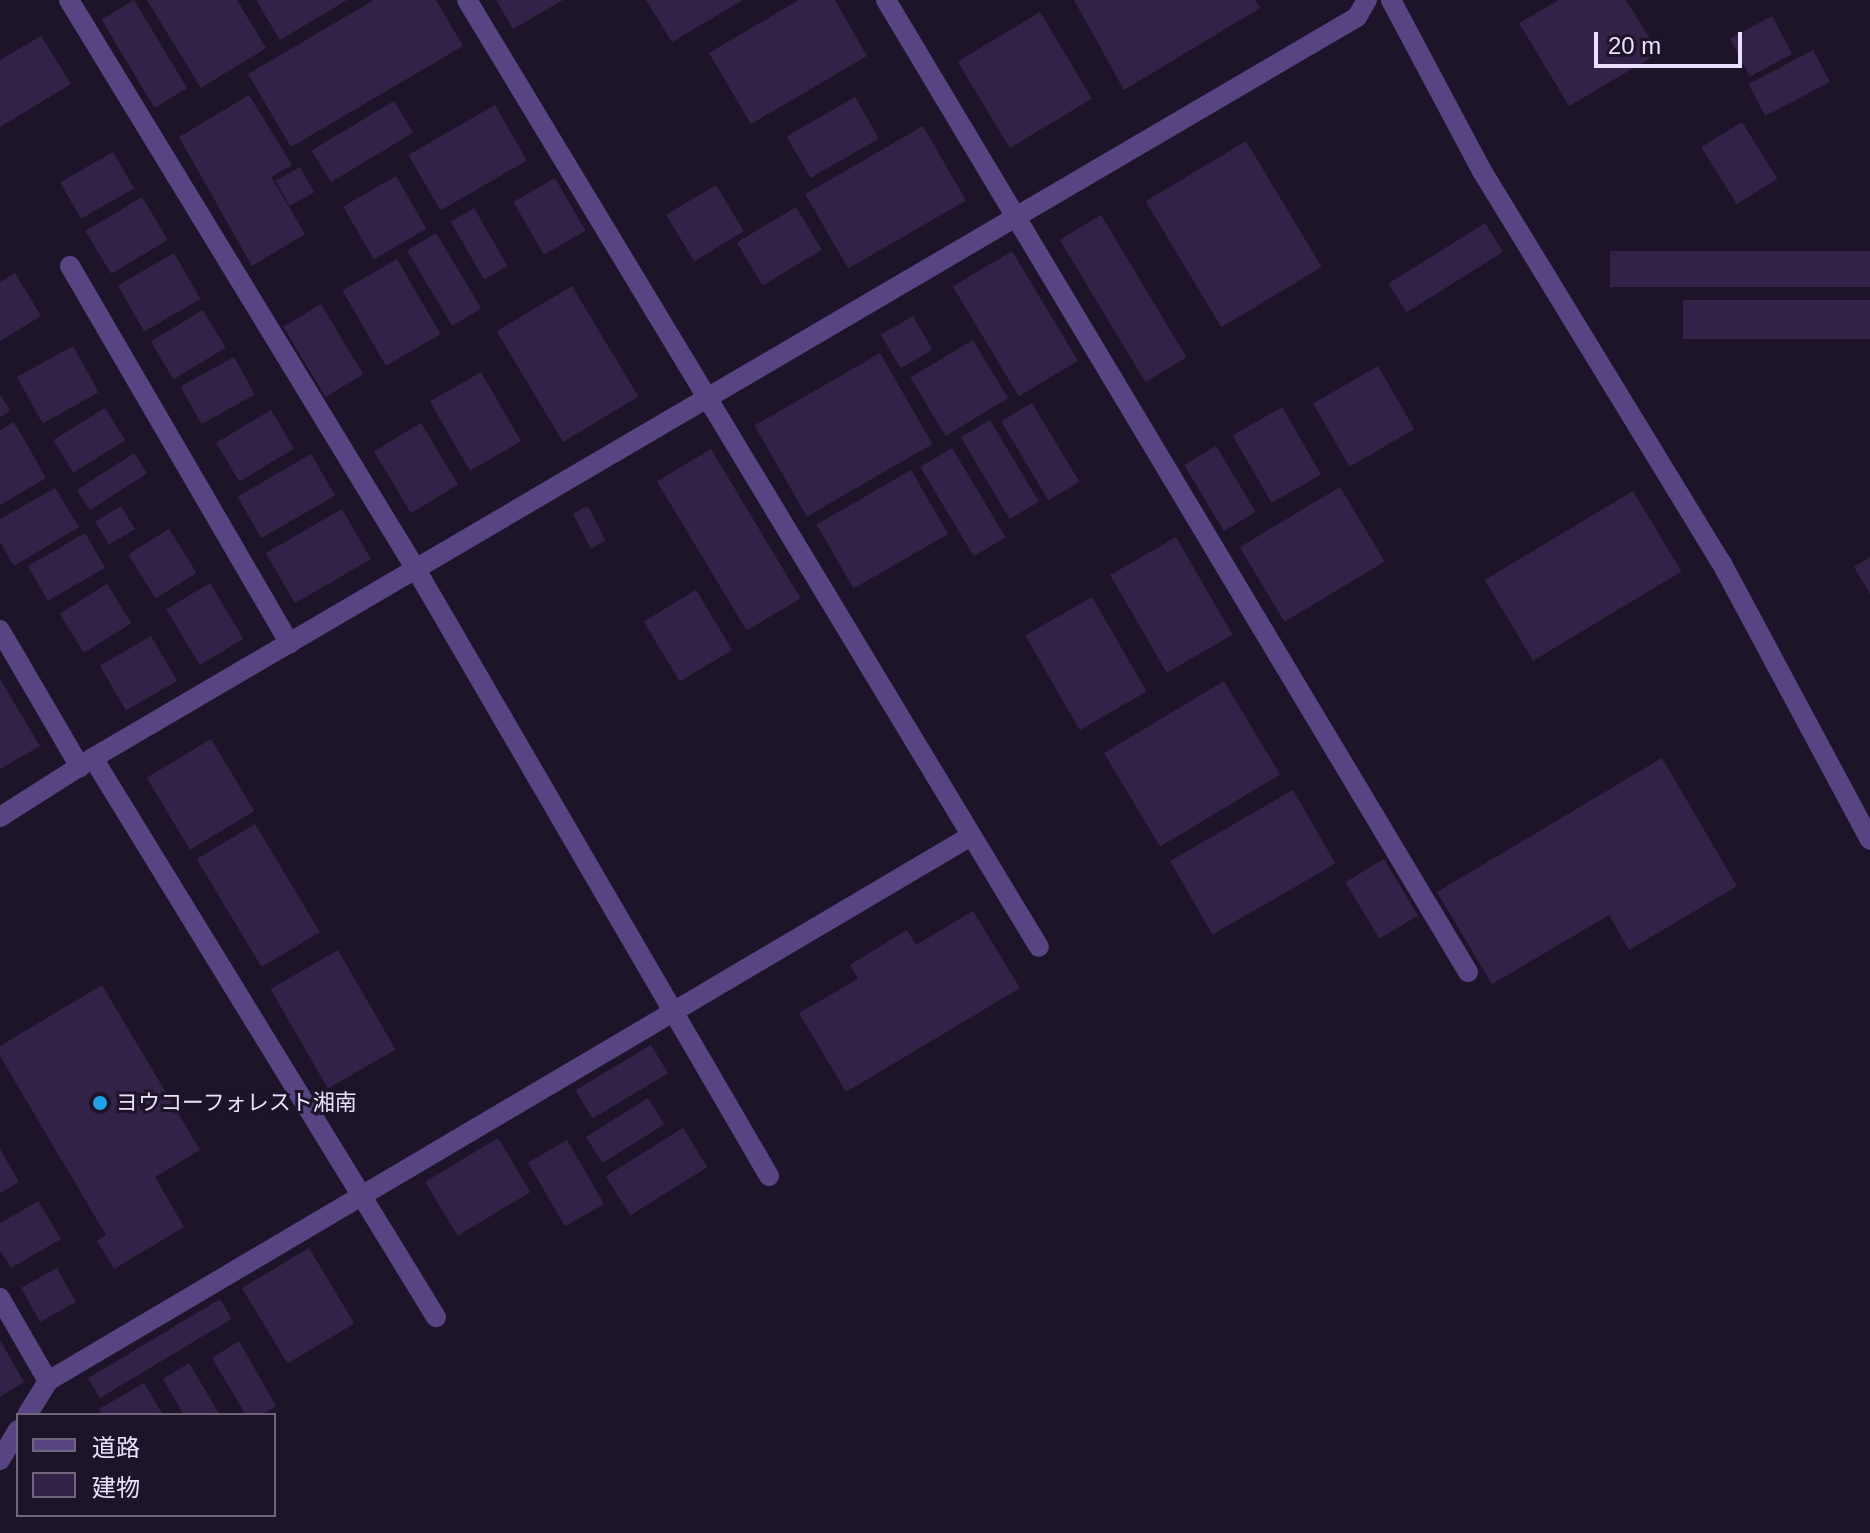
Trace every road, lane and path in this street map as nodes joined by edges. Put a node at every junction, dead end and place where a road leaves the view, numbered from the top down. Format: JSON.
{"nodes":[{"id":1,"x":69,"y":0,"type":"edge"},
{"id":2,"x":467,"y":0,"type":"edge"},
{"id":3,"x":886,"y":0,"type":"edge"},
{"id":4,"x":1367,"y":0,"type":"edge"},
{"id":5,"x":1391,"y":0,"type":"edge"},
{"id":6,"x":1014,"y":220,"type":"junction"},
{"id":7,"x":70,"y":266,"type":"dead end"},
{"id":8,"x":709,"y":401,"type":"junction"},
{"id":9,"x":417,"y":571,"type":"junction"},
{"id":10,"x":0,"y":630,"type":"edge"},
{"id":11,"x":290,"y":644,"type":"junction"},
{"id":12,"x":87,"y":762,"type":"junction"},
{"id":13,"x":0,"y":817,"type":"edge"},
{"id":14,"x":971,"y":836,"type":"junction"},
{"id":15,"x":1870,"y":840,"type":"edge"},
{"id":16,"x":1039,"y":947,"type":"dead end"},
{"id":17,"x":1468,"y":972,"type":"dead end"},
{"id":18,"x":673,"y":1012,"type":"junction"},
{"id":19,"x":769,"y":1176,"type":"dead end"},
{"id":20,"x":361,"y":1194,"type":"junction"},
{"id":21,"x":0,"y":1298,"type":"edge"},
{"id":22,"x":436,"y":1317,"type":"dead end"},
{"id":23,"x":48,"y":1381,"type":"junction"},
{"id":24,"x":28,"y":1413,"type":"edge"},
{"id":25,"x":16,"y":1433,"type":"edge"},
{"id":26,"x":0,"y":1460,"type":"edge"}],
"edges":[{"from":1,"to":9,"type":"street"},
{"from":2,"to":8,"type":"street"},
{"from":3,"to":6,"type":"street"},
{"from":4,"to":6,"type":"street"},
{"from":5,"to":15,"type":"street"},
{"from":6,"to":8,"type":"street"},
{"from":6,"to":17,"type":"street"},
{"from":7,"to":11,"type":"street"},
{"from":8,"to":9,"type":"street"},
{"from":8,"to":14,"type":"street"},
{"from":9,"to":11,"type":"street"},
{"from":9,"to":18,"type":"street"},
{"from":10,"to":12,"type":"street"},
{"from":11,"to":12,"type":"street"},
{"from":12,"to":13,"type":"street"},
{"from":12,"to":20,"type":"street"},
{"from":14,"to":16,"type":"street"},
{"from":14,"to":18,"type":"street"},
{"from":18,"to":19,"type":"street"},
{"from":18,"to":20,"type":"street"},
{"from":20,"to":22,"type":"street"},
{"from":20,"to":23,"type":"street"},
{"from":21,"to":23,"type":"street"},
{"from":23,"to":24,"type":"street"},
{"from":25,"to":26,"type":"street"}]}
